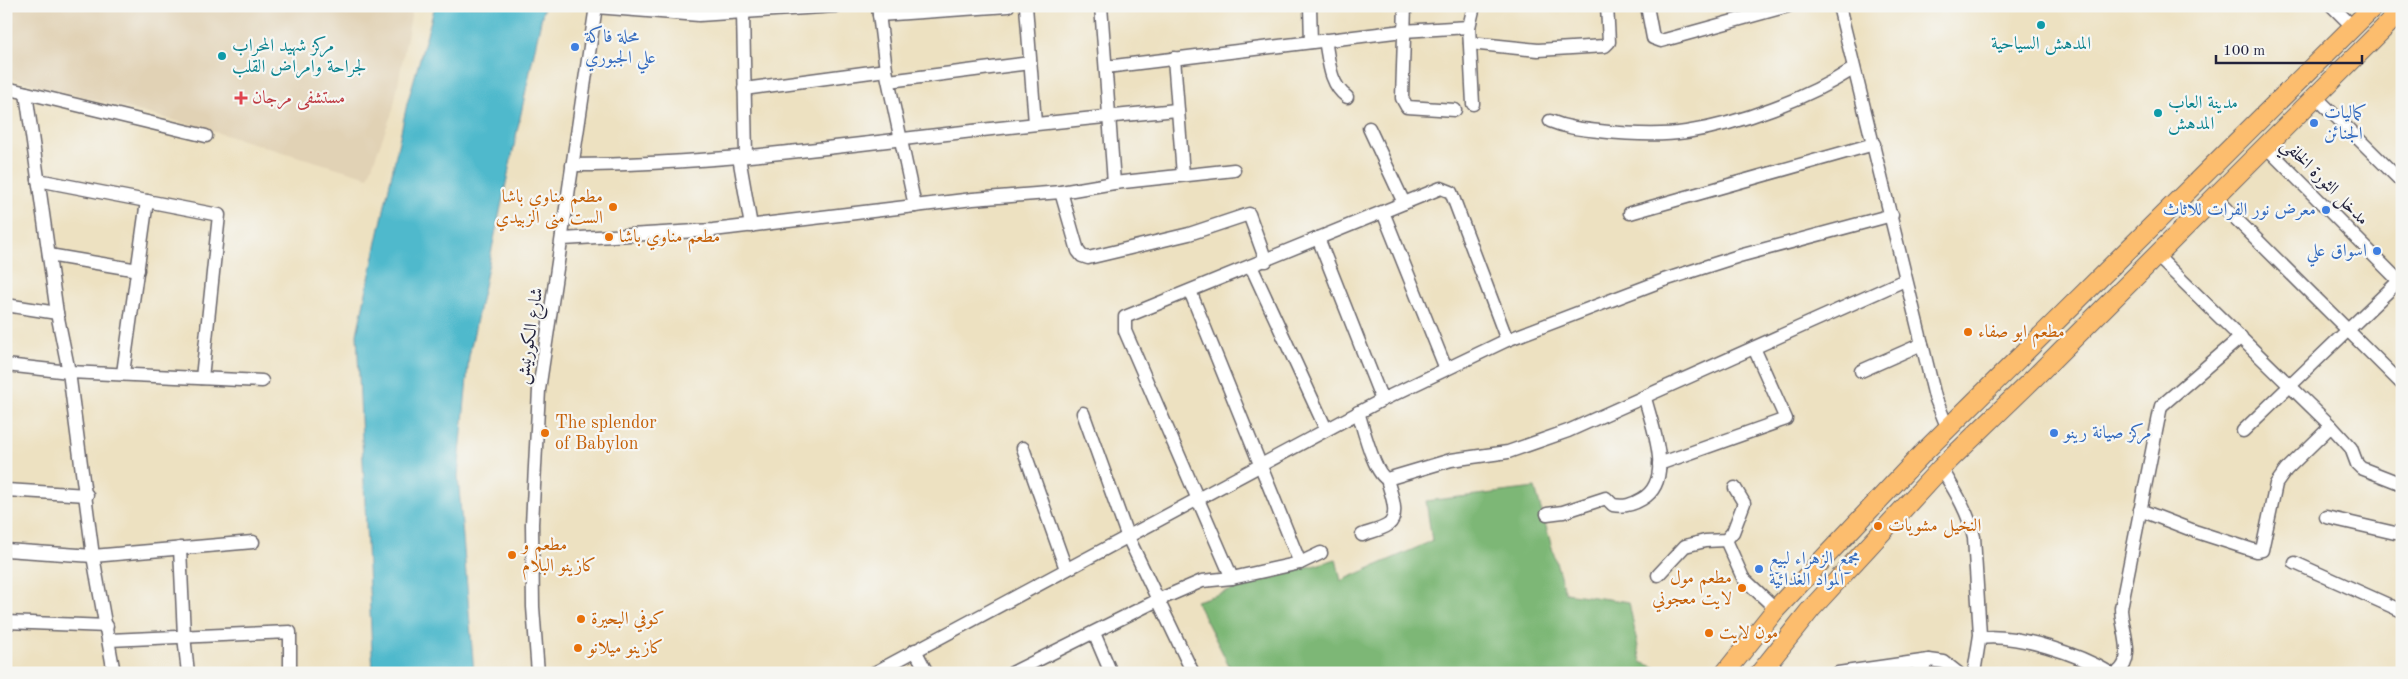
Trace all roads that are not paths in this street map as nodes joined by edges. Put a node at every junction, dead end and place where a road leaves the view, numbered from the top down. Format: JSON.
{"nodes":[{"id":1,"x":836,"y":6,"type":"edge"},
{"id":2,"x":1008,"y":6,"type":"edge"},
{"id":3,"x":1026,"y":6,"type":"edge"},
{"id":4,"x":1101,"y":6,"type":"edge"},
{"id":5,"x":1310,"y":6,"type":"edge"},
{"id":6,"x":1405,"y":6,"type":"edge"},
{"id":7,"x":1474,"y":6,"type":"edge"},
{"id":8,"x":1606,"y":6,"type":"edge"},
{"id":9,"x":1647,"y":6,"type":"edge"},
{"id":10,"x":1788,"y":6,"type":"edge"},
{"id":11,"x":1839,"y":6,"type":"edge"},
{"id":12,"x":2332,"y":6,"type":"edge"},
{"id":13,"x":2374,"y":6,"type":"edge"},
{"id":14,"x":596,"y":7,"type":"edge"},
{"id":15,"x":879,"y":10,"type":"edge"},
{"id":16,"x":2402,"y":10,"type":"edge"},
{"id":17,"x":742,"y":14,"type":"junction"},
{"id":18,"x":1470,"y":27,"type":"junction"},
{"id":19,"x":2353,"y":27,"type":"junction"},
{"id":20,"x":1403,"y":31,"type":"junction"},
{"id":21,"x":1325,"y":40,"type":"junction"},
{"id":22,"x":1311,"y":42,"type":"junction"},
{"id":23,"x":1470,"y":43,"type":"junction"},
{"id":24,"x":1174,"y":58,"type":"junction"},
{"id":25,"x":1030,"y":63,"type":"junction"},
{"id":26,"x":1106,"y":66,"type":"junction"},
{"id":27,"x":1853,"y":69,"type":"junction"},
{"id":28,"x":887,"y":76,"type":"junction"},
{"id":29,"x":6,"y":88,"type":"edge"},
{"id":30,"x":744,"y":89,"type":"junction"},
{"id":31,"x":26,"y":93,"type":"junction"},
{"id":32,"x":2315,"y":96,"type":"junction"},
{"id":33,"x":1346,"y":97,"type":"dead end"},
{"id":34,"x":1473,"y":104,"type":"dead end"},
{"id":35,"x":1177,"y":110,"type":"junction"},
{"id":36,"x":1455,"y":110,"type":"dead end"},
{"id":37,"x":1108,"y":116,"type":"junction"},
{"id":38,"x":1550,"y":121,"type":"dead end"},
{"id":39,"x":1035,"y":123,"type":"junction"},
{"id":40,"x":1368,"y":128,"type":"dead end"},
{"id":41,"x":206,"y":136,"type":"dead end"},
{"id":42,"x":900,"y":139,"type":"junction"},
{"id":43,"x":1874,"y":144,"type":"junction"},
{"id":44,"x":2265,"y":146,"type":"junction"},
{"id":45,"x":743,"y":156,"type":"junction"},
{"id":46,"x":572,"y":166,"type":"junction"},
{"id":47,"x":1234,"y":170,"type":"dead end"},
{"id":48,"x":1183,"y":175,"type":"junction"},
{"id":49,"x":38,"y":180,"type":"junction"},
{"id":50,"x":2402,"y":182,"type":"edge"},
{"id":51,"x":1114,"y":183,"type":"junction"},
{"id":52,"x":1061,"y":192,"type":"junction"},
{"id":53,"x":2214,"y":197,"type":"junction"},
{"id":54,"x":147,"y":201,"type":"junction"},
{"id":55,"x":1404,"y":203,"type":"junction"},
{"id":56,"x":915,"y":206,"type":"junction"},
{"id":57,"x":1383,"y":212,"type":"junction"},
{"id":58,"x":1630,"y":213,"type":"dead end"},
{"id":59,"x":1892,"y":214,"type":"junction"},
{"id":60,"x":751,"y":226,"type":"junction"},
{"id":61,"x":1318,"y":238,"type":"junction"},
{"id":62,"x":562,"y":239,"type":"junction"},
{"id":63,"x":49,"y":255,"type":"junction"},
{"id":64,"x":2156,"y":255,"type":"junction"},
{"id":65,"x":1266,"y":261,"type":"junction"},
{"id":66,"x":1252,"y":266,"type":"junction"},
{"id":67,"x":138,"y":270,"type":"junction"},
{"id":68,"x":1905,"y":280,"type":"junction"},
{"id":69,"x":2401,"y":281,"type":"edge"},
{"id":70,"x":1190,"y":291,"type":"junction"},
{"id":71,"x":6,"y":305,"type":"edge"},
{"id":72,"x":57,"y":312,"type":"junction"},
{"id":73,"x":2348,"y":330,"type":"junction"},
{"id":74,"x":2241,"y":337,"type":"junction"},
{"id":75,"x":1507,"y":340,"type":"junction"},
{"id":76,"x":1922,"y":344,"type":"junction"},
{"id":77,"x":1754,"y":348,"type":"junction"},
{"id":78,"x":6,"y":365,"type":"edge"},
{"id":79,"x":1446,"y":369,"type":"junction"},
{"id":80,"x":1861,"y":371,"type":"dead end"},
{"id":81,"x":69,"y":372,"type":"junction"},
{"id":82,"x":123,"y":373,"type":"junction"},
{"id":83,"x":202,"y":378,"type":"junction"},
{"id":84,"x":262,"y":381,"type":"dead end"},
{"id":85,"x":2402,"y":384,"type":"edge"},
{"id":86,"x":2290,"y":386,"type":"junction"},
{"id":87,"x":1645,"y":398,"type":"junction"},
{"id":88,"x":1382,"y":400,"type":"junction"},
{"id":89,"x":1358,"y":412,"type":"junction"},
{"id":90,"x":1083,"y":413,"type":"dead end"},
{"id":91,"x":2331,"y":426,"type":"junction"},
{"id":92,"x":1326,"y":429,"type":"junction"},
{"id":93,"x":1948,"y":429,"type":"junction"},
{"id":94,"x":2243,"y":431,"type":"dead end"},
{"id":95,"x":1023,"y":448,"type":"dead end"},
{"id":96,"x":1659,"y":464,"type":"junction"},
{"id":97,"x":1259,"y":465,"type":"junction"},
{"id":98,"x":1941,"y":468,"type":"junction"},
{"id":99,"x":1387,"y":479,"type":"junction"},
{"id":100,"x":2402,"y":484,"type":"edge"},
{"id":101,"x":1736,"y":488,"type":"dead end"},
{"id":102,"x":6,"y":490,"type":"edge"},
{"id":103,"x":87,"y":495,"type":"junction"},
{"id":104,"x":1198,"y":498,"type":"junction"},
{"id":105,"x":2140,"y":510,"type":"junction"},
{"id":106,"x":1547,"y":514,"type":"dead end"},
{"id":107,"x":2326,"y":517,"type":"dead end"},
{"id":108,"x":2402,"y":531,"type":"edge"},
{"id":109,"x":1127,"y":535,"type":"junction"},
{"id":110,"x":1362,"y":535,"type":"dead end"},
{"id":111,"x":1726,"y":540,"type":"junction"},
{"id":112,"x":253,"y":542,"type":"dead end"},
{"id":113,"x":180,"y":548,"type":"junction"},
{"id":114,"x":6,"y":550,"type":"edge"},
{"id":115,"x":1321,"y":552,"type":"dead end"},
{"id":116,"x":93,"y":556,"type":"junction"},
{"id":117,"x":1300,"y":563,"type":"junction"},
{"id":118,"x":2295,"y":563,"type":"dead end"},
{"id":119,"x":1066,"y":569,"type":"junction"},
{"id":120,"x":1658,"y":575,"type":"dead end"},
{"id":121,"x":1232,"y":578,"type":"junction"},
{"id":122,"x":1158,"y":600,"type":"junction"},
{"id":123,"x":1776,"y":609,"type":"junction"},
{"id":124,"x":2402,"y":611,"type":"edge"},
{"id":125,"x":6,"y":622,"type":"edge"},
{"id":126,"x":106,"y":626,"type":"junction"},
{"id":127,"x":1094,"y":633,"type":"junction"},
{"id":128,"x":184,"y":636,"type":"junction"},
{"id":129,"x":1980,"y":638,"type":"junction"},
{"id":130,"x":109,"y":640,"type":"junction"},
{"id":131,"x":1746,"y":646,"type":"junction"},
{"id":132,"x":915,"y":650,"type":"junction"},
{"id":133,"x":1929,"y":660,"type":"junction"},
{"id":134,"x":1769,"y":668,"type":"edge"},
{"id":135,"x":2089,"y":668,"type":"edge"},
{"id":136,"x":114,"y":673,"type":"edge"},
{"id":137,"x":188,"y":673,"type":"edge"},
{"id":138,"x":290,"y":673,"type":"edge"},
{"id":139,"x":538,"y":673,"type":"edge"},
{"id":140,"x":874,"y":673,"type":"edge"},
{"id":141,"x":927,"y":673,"type":"edge"},
{"id":142,"x":1012,"y":673,"type":"edge"},
{"id":143,"x":1111,"y":673,"type":"edge"},
{"id":144,"x":1193,"y":673,"type":"edge"},
{"id":145,"x":1725,"y":673,"type":"edge"},
{"id":146,"x":1838,"y":673,"type":"edge"},
{"id":147,"x":1917,"y":673,"type":"edge"},
{"id":148,"x":1958,"y":673,"type":"edge"},
{"id":149,"x":1974,"y":673,"type":"edge"},
{"id":150,"x":2110,"y":673,"type":"edge"},
{"id":151,"x":2117,"y":673,"type":"edge"}],
"edges":[{"from":1,"to":17,"type":"street"},
{"from":2,"to":15,"type":"street"},
{"from":3,"to":25,"type":"street"},
{"from":4,"to":26,"type":"street"},
{"from":5,"to":22,"type":"street"},
{"from":6,"to":20,"type":"street"},
{"from":7,"to":18,"type":"street"},
{"from":8,"to":23,"type":"street"},
{"from":9,"to":10,"type":"street"},
{"from":11,"to":27,"type":"street"},
{"from":12,"to":19,"type":"street"},
{"from":13,"to":19,"type":"highway"},
{"from":14,"to":17,"type":"street"},
{"from":14,"to":46,"type":"street","name":"شارع الكورنيش"},
{"from":15,"to":28,"type":"street"},
{"from":16,"to":32,"type":"highway"},
{"from":17,"to":30,"type":"street"},
{"from":18,"to":20,"type":"street"},
{"from":18,"to":23,"type":"street"},
{"from":19,"to":93,"type":"highway"},
{"from":20,"to":21,"type":"street"},
{"from":20,"to":36,"type":"street"},
{"from":21,"to":22,"type":"street"},
{"from":21,"to":33,"type":"street"},
{"from":22,"to":24,"type":"street"},
{"from":23,"to":34,"type":"street"},
{"from":24,"to":26,"type":"street"},
{"from":24,"to":35,"type":"street"},
{"from":25,"to":28,"type":"street"},
{"from":25,"to":39,"type":"street"},
{"from":26,"to":37,"type":"street"},
{"from":27,"to":38,"type":"street"},
{"from":27,"to":43,"type":"street"},
{"from":28,"to":30,"type":"street"},
{"from":28,"to":42,"type":"street"},
{"from":29,"to":31,"type":"street"},
{"from":30,"to":45,"type":"street"},
{"from":31,"to":41,"type":"street"},
{"from":31,"to":49,"type":"street"},
{"from":32,"to":44,"type":"highway"},
{"from":32,"to":50,"type":"street"},
{"from":35,"to":37,"type":"street"},
{"from":35,"to":48,"type":"street"},
{"from":37,"to":39,"type":"street"},
{"from":37,"to":51,"type":"street"},
{"from":39,"to":42,"type":"street"},
{"from":40,"to":55,"type":"street"},
{"from":42,"to":45,"type":"street"},
{"from":42,"to":56,"type":"street"},
{"from":43,"to":58,"type":"street"},
{"from":43,"to":59,"type":"street"},
{"from":44,"to":53,"type":"highway"},
{"from":44,"to":69,"type":"street","name":"مدخل الثورة الخلفي"},
{"from":45,"to":46,"type":"street"},
{"from":45,"to":60,"type":"street"},
{"from":46,"to":62,"type":"street","name":"شارع الكورنيش"},
{"from":47,"to":48,"type":"street"},
{"from":48,"to":51,"type":"street"},
{"from":49,"to":54,"type":"street"},
{"from":49,"to":63,"type":"street"},
{"from":51,"to":52,"type":"street"},
{"from":52,"to":56,"type":"street"},
{"from":52,"to":65,"type":"street"},
{"from":53,"to":64,"type":"highway"},
{"from":53,"to":73,"type":"street"},
{"from":54,"to":67,"type":"street"},
{"from":54,"to":83,"type":"street"},
{"from":55,"to":57,"type":"street"},
{"from":55,"to":75,"type":"street"},
{"from":56,"to":60,"type":"street"},
{"from":57,"to":61,"type":"street"},
{"from":57,"to":79,"type":"street"},
{"from":59,"to":68,"type":"street"},
{"from":59,"to":75,"type":"street"},
{"from":60,"to":62,"type":"street"},
{"from":61,"to":65,"type":"street"},
{"from":61,"to":88,"type":"street"},
{"from":62,"to":139,"type":"street","name":"شارع الكورنيش"},
{"from":63,"to":67,"type":"street"},
{"from":63,"to":72,"type":"street"},
{"from":64,"to":74,"type":"street"},
{"from":64,"to":98,"type":"highway"},
{"from":65,"to":66,"type":"street"},
{"from":66,"to":70,"type":"street"},
{"from":66,"to":92,"type":"street"},
{"from":67,"to":82,"type":"street"},
{"from":68,"to":76,"type":"street"},
{"from":68,"to":77,"type":"street"},
{"from":69,"to":73,"type":"street"},
{"from":70,"to":97,"type":"street"},
{"from":70,"to":104,"type":"street"},
{"from":71,"to":72,"type":"street"},
{"from":72,"to":81,"type":"street"},
{"from":73,"to":85,"type":"street"},
{"from":73,"to":86,"type":"street"},
{"from":74,"to":86,"type":"street"},
{"from":74,"to":105,"type":"street"},
{"from":75,"to":79,"type":"street"},
{"from":76,"to":80,"type":"street"},
{"from":76,"to":93,"type":"street"},
{"from":77,"to":87,"type":"street"},
{"from":77,"to":96,"type":"street"},
{"from":78,"to":81,"type":"street"},
{"from":79,"to":88,"type":"street"},
{"from":81,"to":82,"type":"street"},
{"from":81,"to":103,"type":"street"},
{"from":82,"to":83,"type":"street"},
{"from":83,"to":84,"type":"street"},
{"from":86,"to":91,"type":"street"},
{"from":86,"to":94,"type":"street"},
{"from":87,"to":96,"type":"street"},
{"from":87,"to":99,"type":"street"},
{"from":88,"to":89,"type":"street"},
{"from":89,"to":92,"type":"street"},
{"from":89,"to":99,"type":"street"},
{"from":90,"to":109,"type":"street"},
{"from":91,"to":100,"type":"street"},
{"from":91,"to":105,"type":"street"},
{"from":92,"to":97,"type":"street"},
{"from":93,"to":123,"type":"highway"},
{"from":95,"to":119,"type":"street"},
{"from":96,"to":106,"type":"street"},
{"from":97,"to":104,"type":"street"},
{"from":97,"to":117,"type":"street"},
{"from":98,"to":129,"type":"street"},
{"from":98,"to":134,"type":"highway"},
{"from":99,"to":110,"type":"street"},
{"from":101,"to":111,"type":"street"},
{"from":102,"to":103,"type":"street"},
{"from":103,"to":116,"type":"street"},
{"from":104,"to":109,"type":"street"},
{"from":104,"to":121,"type":"street"},
{"from":105,"to":151,"type":"street"},
{"from":107,"to":108,"type":"street"},
{"from":109,"to":119,"type":"street"},
{"from":109,"to":122,"type":"street"},
{"from":111,"to":120,"type":"street"},
{"from":111,"to":123,"type":"street"},
{"from":112,"to":113,"type":"street"},
{"from":113,"to":116,"type":"street"},
{"from":113,"to":128,"type":"street"},
{"from":114,"to":116,"type":"street"},
{"from":115,"to":117,"type":"street"},
{"from":116,"to":126,"type":"street"},
{"from":117,"to":121,"type":"street"},
{"from":118,"to":124,"type":"street"},
{"from":119,"to":132,"type":"street"},
{"from":121,"to":122,"type":"street"},
{"from":122,"to":127,"type":"street"},
{"from":122,"to":144,"type":"street"},
{"from":123,"to":131,"type":"highway"},
{"from":125,"to":126,"type":"street"},
{"from":126,"to":130,"type":"street"},
{"from":127,"to":142,"type":"street"},
{"from":127,"to":143,"type":"street"},
{"from":128,"to":130,"type":"street"},
{"from":128,"to":137,"type":"street"},
{"from":128,"to":138,"type":"street"},
{"from":129,"to":135,"type":"street"},
{"from":129,"to":149,"type":"street"},
{"from":130,"to":136,"type":"street"},
{"from":131,"to":134,"type":"highway"},
{"from":131,"to":145,"type":"highway"},
{"from":132,"to":140,"type":"street"},
{"from":132,"to":141,"type":"street"},
{"from":133,"to":146,"type":"street"},
{"from":133,"to":147,"type":"street"},
{"from":133,"to":148,"type":"street"},
{"from":135,"to":150,"type":"street"}]}
